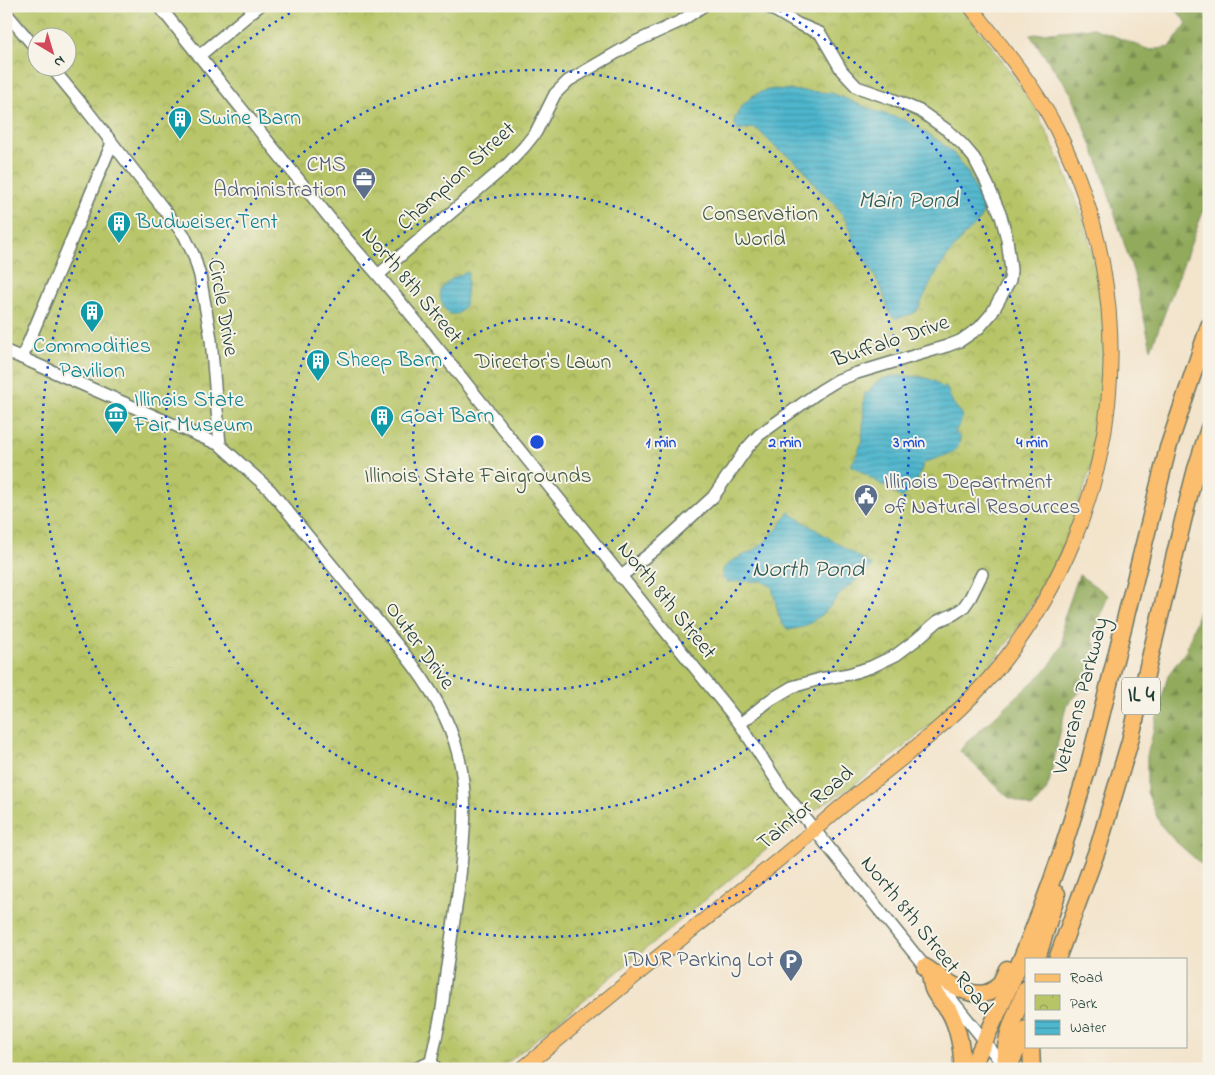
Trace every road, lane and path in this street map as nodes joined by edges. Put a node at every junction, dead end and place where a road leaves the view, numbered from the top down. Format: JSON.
{"nodes":[{"id":1,"x":159,"y":6,"type":"edge"},
{"id":2,"x":259,"y":6,"type":"edge"},
{"id":3,"x":704,"y":6,"type":"edge"},
{"id":4,"x":766,"y":6,"type":"edge"},
{"id":5,"x":970,"y":6,"type":"edge"},
{"id":6,"x":6,"y":13,"type":"edge"},
{"id":7,"x":28,"y":39,"type":"edge"},
{"id":8,"x":199,"y":56,"type":"junction"},
{"id":9,"x":60,"y":78,"type":"edge"},
{"id":10,"x":112,"y":143,"type":"junction"},
{"id":11,"x":378,"y":275,"type":"junction"},
{"id":12,"x":1209,"y":326,"type":"edge"},
{"id":13,"x":6,"y":351,"type":"edge"},
{"id":14,"x":22,"y":358,"type":"junction"},
{"id":15,"x":1209,"y":428,"type":"edge"},
{"id":16,"x":220,"y":445,"type":"junction"},
{"id":17,"x":982,"y":574,"type":"dead end"},
{"id":18,"x":620,"y":577,"type":"junction"},
{"id":19,"x":740,"y":724,"type":"junction"},
{"id":20,"x":1072,"y":819,"type":"junction"},
{"id":21,"x":814,"y":830,"type":"junction"},
{"id":22,"x":1061,"y":852,"type":"junction"},
{"id":23,"x":1036,"y":958,"type":"edge"},
{"id":24,"x":1057,"y":958,"type":"edge"},
{"id":25,"x":928,"y":970,"type":"junction"},
{"id":26,"x":1025,"y":992,"type":"edge"},
{"id":27,"x":1025,"y":1032,"type":"edge"},
{"id":28,"x":984,"y":1042,"type":"junction"},
{"id":29,"x":1031,"y":1048,"type":"edge"},
{"id":30,"x":434,"y":1066,"type":"edge"},
{"id":31,"x":415,"y":1069,"type":"edge"},
{"id":32,"x":522,"y":1069,"type":"edge"},
{"id":33,"x":962,"y":1069,"type":"edge"},
{"id":34,"x":971,"y":1069,"type":"edge"},
{"id":35,"x":986,"y":1069,"type":"edge"},
{"id":36,"x":1007,"y":1069,"type":"edge"},
{"id":37,"x":1032,"y":1069,"type":"edge"}],
"edges":[{"from":1,"to":8,"type":"street","name":"North 8th Street"},
{"from":2,"to":8,"type":"street"},
{"from":3,"to":11,"type":"street","name":"Champion Street"},
{"from":4,"to":18,"type":"street","name":"Buffalo Drive"},
{"from":5,"to":21,"type":"main road","name":"Taintor Road"},
{"from":6,"to":7,"type":"street"},
{"from":8,"to":11,"type":"street","name":"North 8th Street"},
{"from":9,"to":10,"type":"street","name":"Circle Drive"},
{"from":10,"to":14,"type":"street"},
{"from":10,"to":16,"type":"street","name":"Circle Drive"},
{"from":11,"to":18,"type":"street","name":"North 8th Street"},
{"from":12,"to":20,"type":"highway","name":"Veterans Parkway","number":"IL 4"},
{"from":13,"to":14,"type":"street","name":"Outer Drive"},
{"from":14,"to":16,"type":"street","name":"Outer Drive"},
{"from":15,"to":24,"type":"highway","number":"IL 4"},
{"from":16,"to":30,"type":"street","name":"Outer Drive"},
{"from":17,"to":19,"type":"street"},
{"from":18,"to":19,"type":"street","name":"North 8th Street"},
{"from":19,"to":21,"type":"street","name":"North 8th Street"},
{"from":20,"to":22,"type":"highway","name":"Veterans Parkway","number":"IL 4"},
{"from":20,"to":23,"type":"highway"},
{"from":21,"to":25,"type":"street","name":"North 8th Street Road"},
{"from":21,"to":32,"type":"main road","name":"Taintor Road"},
{"from":22,"to":25,"type":"highway"},
{"from":22,"to":28,"type":"highway","name":"Veterans Parkway","number":"IL 4"},
{"from":25,"to":28,"type":"street","name":"North 8th Street Road"},
{"from":25,"to":33,"type":"highway"},
{"from":26,"to":36,"type":"highway"},
{"from":27,"to":36,"type":"highway"},
{"from":28,"to":34,"type":"highway","name":"Veterans Parkway","number":"IL 4"},
{"from":28,"to":35,"type":"highway"},
{"from":28,"to":36,"type":"street","name":"North 8th Street Road"},
{"from":29,"to":37,"type":"highway"},
{"from":30,"to":31,"type":"street"}]}
